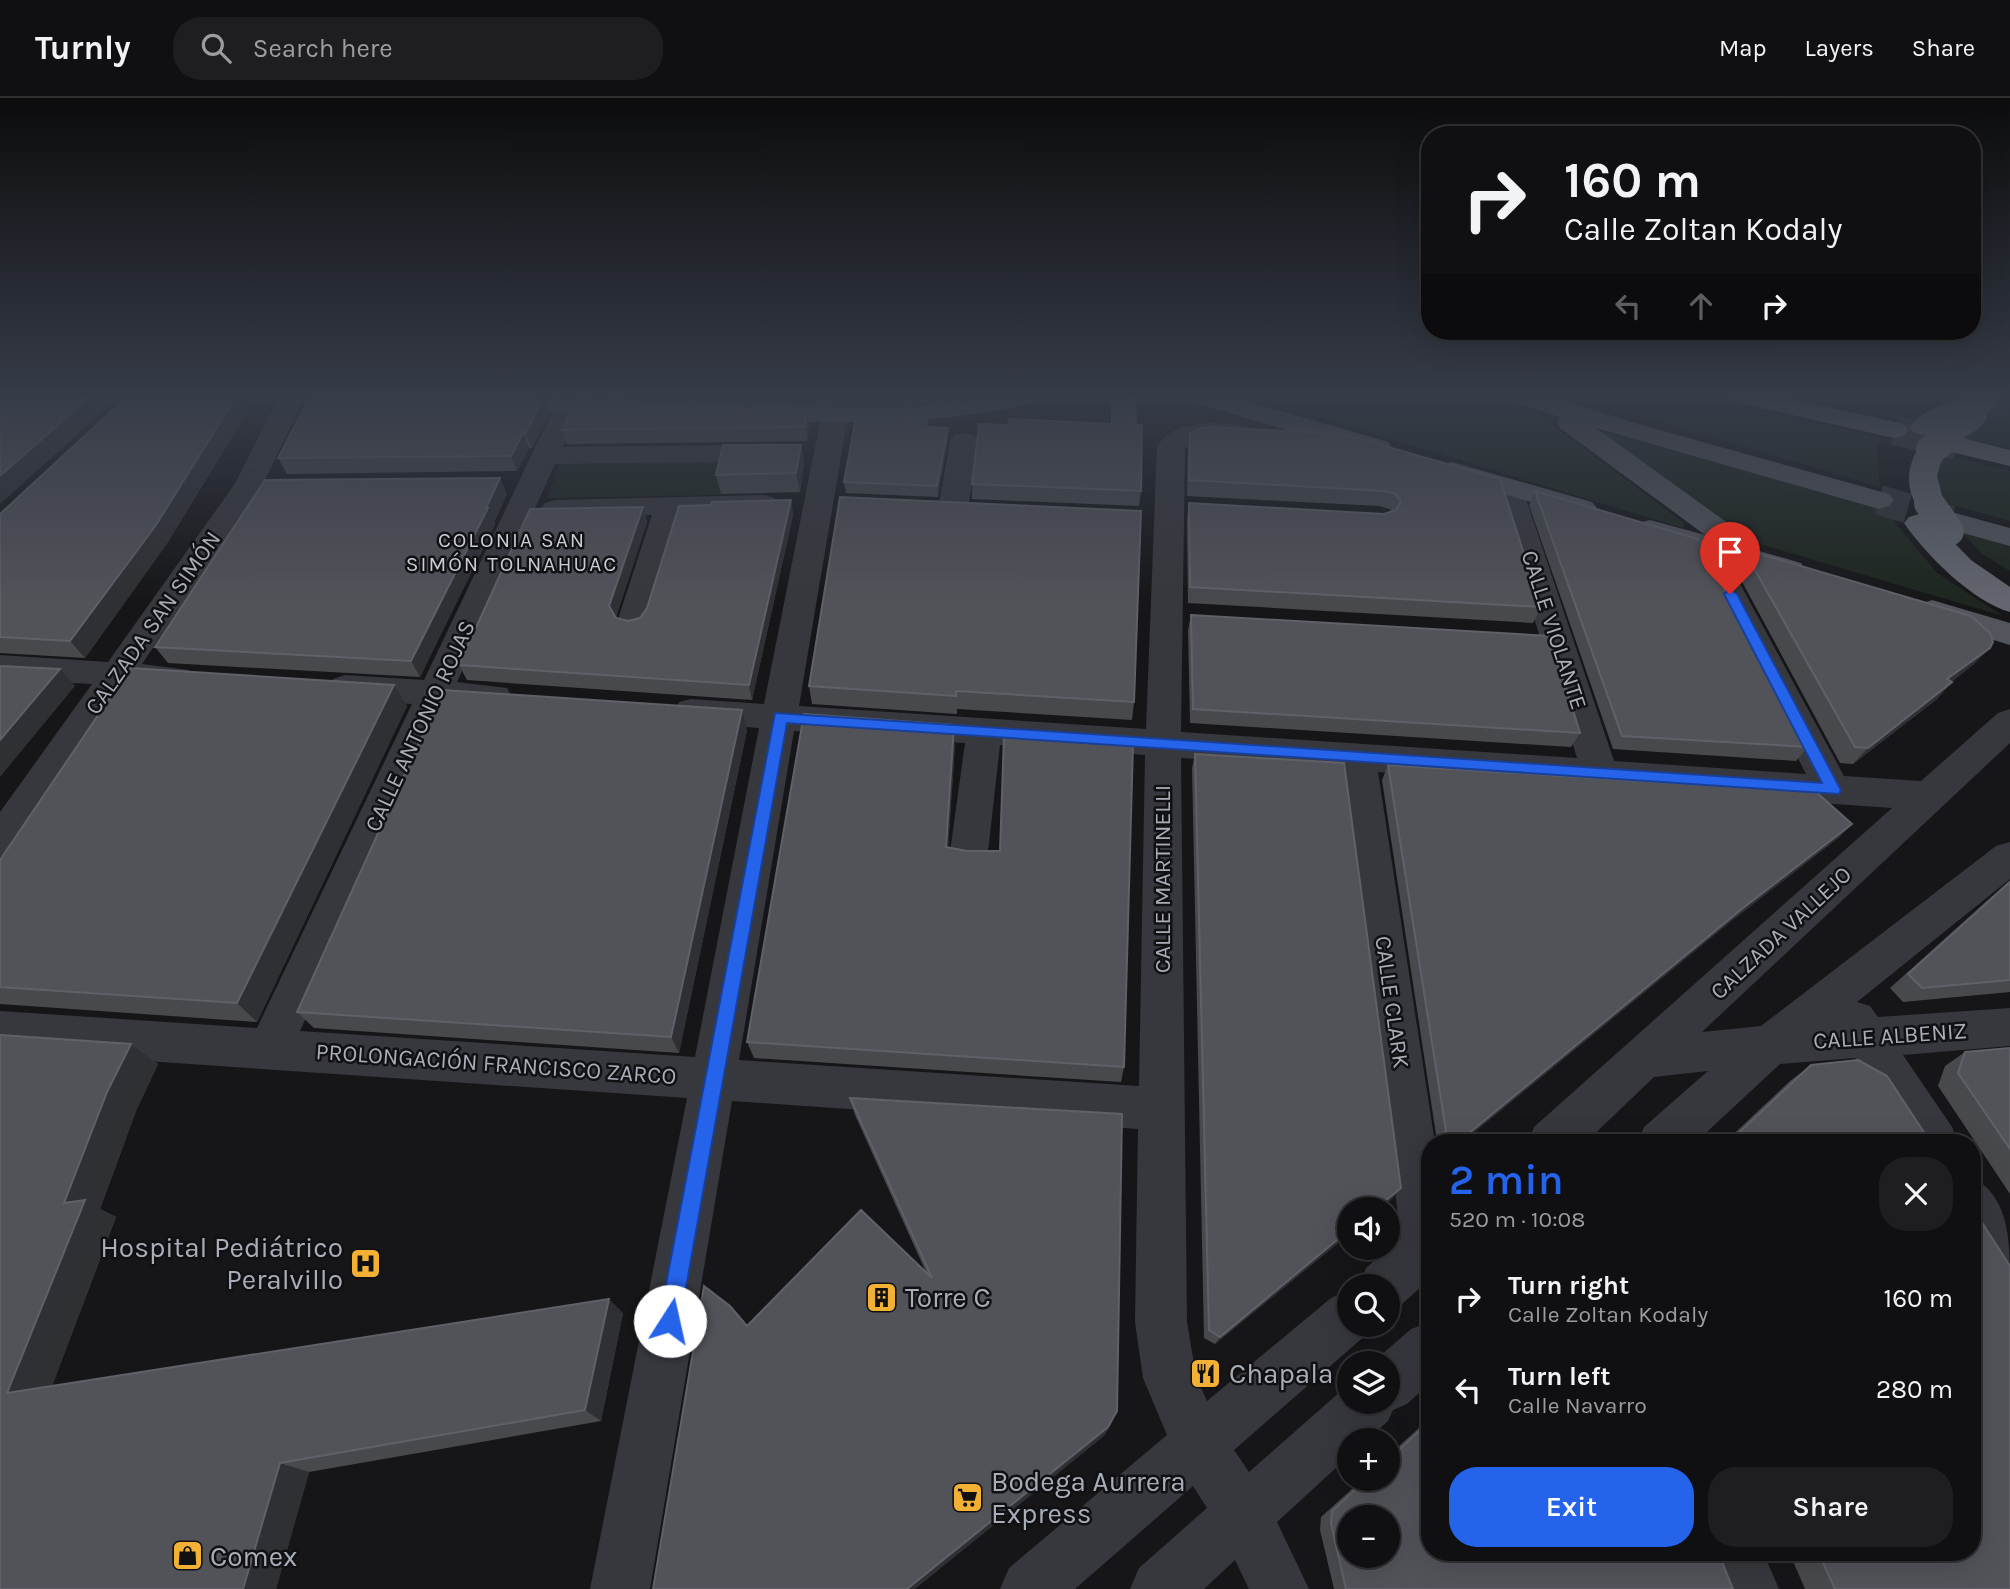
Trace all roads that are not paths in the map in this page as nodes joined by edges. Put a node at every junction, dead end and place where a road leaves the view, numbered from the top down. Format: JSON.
{"nodes":[{"id":1,"x":269,"y":465,"type":"edge"},
{"id":2,"x":537,"y":465,"type":"edge"},
{"id":3,"x":613,"y":465,"type":"edge"},
{"id":4,"x":833,"y":465,"type":"edge"},
{"id":5,"x":960,"y":465,"type":"edge"},
{"id":6,"x":1170,"y":465,"type":"edge"},
{"id":7,"x":1433,"y":465,"type":"edge"},
{"id":8,"x":1624,"y":465,"type":"edge"},
{"id":9,"x":1761,"y":465,"type":"edge"},
{"id":10,"x":1900,"y":465,"type":"edge"},
{"id":11,"x":1924,"y":465,"type":"edge"},
{"id":12,"x":527,"y":483,"type":"junction"},
{"id":13,"x":1508,"y":486,"type":"junction"},
{"id":14,"x":1890,"y":498,"type":"junction"},
{"id":15,"x":832,"y":504,"type":"junction"},
{"id":16,"x":670,"y":506,"type":"junction"},
{"id":17,"x":953,"y":509,"type":"edge"},
{"id":18,"x":1924,"y":513,"type":"junction"},
{"id":19,"x":1952,"y":526,"type":"junction"},
{"id":20,"x":2010,"y":537,"type":"edge"},
{"id":21,"x":1704,"y":545,"type":"junction"},
{"id":22,"x":1759,"y":561,"type":"junction"},
{"id":23,"x":1811,"y":576,"type":"edge"},
{"id":24,"x":2010,"y":585,"type":"edge"},
{"id":25,"x":1901,"y":602,"type":"edge"},
{"id":26,"x":633,"y":622,"type":"edge"},
{"id":27,"x":2009,"y":626,"type":"edge"},
{"id":28,"x":0,"y":667,"type":"edge"},
{"id":29,"x":118,"y":674,"type":"junction"},
{"id":30,"x":215,"y":680,"type":"edge"},
{"id":31,"x":311,"y":685,"type":"edge"},
{"id":32,"x":435,"y":692,"type":"junction"},
{"id":33,"x":532,"y":699,"type":"edge"},
{"id":34,"x":656,"y":708,"type":"edge"},
{"id":35,"x":780,"y":717,"type":"junction"},
{"id":36,"x":2010,"y":722,"type":"edge"},
{"id":37,"x":984,"y":730,"type":"junction"},
{"id":38,"x":1163,"y":743,"type":"junction"},
{"id":39,"x":1357,"y":755,"type":"junction"},
{"id":40,"x":1600,"y":772,"type":"junction"},
{"id":41,"x":1833,"y":790,"type":"junction"},
{"id":42,"x":1928,"y":796,"type":"junction"},
{"id":43,"x":0,"y":842,"type":"edge"},
{"id":44,"x":970,"y":852,"type":"edge"},
{"id":45,"x":2010,"y":857,"type":"edge"},
{"id":46,"x":1837,"y":991,"type":"junction"},
{"id":47,"x":2010,"y":1027,"type":"edge"},
{"id":48,"x":0,"y":1031,"type":"edge"},
{"id":49,"x":1868,"y":1038,"type":"junction"},
{"id":50,"x":1770,"y":1045,"type":"junction"},
{"id":51,"x":270,"y":1048,"type":"junction"},
{"id":52,"x":1646,"y":1058,"type":"junction"},
{"id":53,"x":714,"y":1079,"type":"junction"},
{"id":54,"x":1160,"y":1109,"type":"junction"},
{"id":55,"x":1563,"y":1134,"type":"edge"},
{"id":56,"x":1671,"y":1134,"type":"edge"},
{"id":57,"x":1929,"y":1134,"type":"edge"},
{"id":58,"x":1421,"y":1192,"type":"edge"},
{"id":59,"x":1981,"y":1215,"type":"edge"},
{"id":60,"x":1421,"y":1254,"type":"edge"},
{"id":61,"x":2010,"y":1260,"type":"edge"},
{"id":62,"x":1398,"y":1274,"type":"edge"},
{"id":63,"x":1337,"y":1326,"type":"edge"},
{"id":64,"x":1421,"y":1356,"type":"edge"},
{"id":65,"x":1400,"y":1374,"type":"edge"},
{"id":66,"x":1354,"y":1414,"type":"edge"},
{"id":67,"x":1199,"y":1446,"type":"junction"},
{"id":68,"x":1243,"y":1513,"type":"junction"},
{"id":69,"x":1737,"y":1561,"type":"edge"},
{"id":70,"x":620,"y":1589,"type":"edge"},
{"id":71,"x":1030,"y":1589,"type":"edge"},
{"id":72,"x":1160,"y":1589,"type":"edge"},
{"id":73,"x":1279,"y":1589,"type":"edge"},
{"id":74,"x":1749,"y":1589,"type":"edge"}],
"edges":[{"from":1,"to":29,"type":"street","name":"CALZADA SAN SIMÓN"},
{"from":2,"to":12,"type":"street","name":"CALLE ANTONIO ROJAS"},
{"from":3,"to":12,"type":"street"},
{"from":4,"to":15,"type":"street"},
{"from":5,"to":17,"type":"street"},
{"from":6,"to":38,"type":"street","name":"CALLE MARTINELLI"},
{"from":7,"to":13,"type":"main road"},
{"from":8,"to":22,"type":"main road"},
{"from":9,"to":14,"type":"main road"},
{"from":10,"to":14,"type":"highway"},
{"from":11,"to":18,"type":"highway"},
{"from":12,"to":16,"type":"street"},
{"from":12,"to":32,"type":"street","name":"CALLE ANTONIO ROJAS"},
{"from":13,"to":21,"type":"main road"},
{"from":13,"to":40,"type":"street","name":"CALLE VIOLANTE"},
{"from":14,"to":18,"type":"highway"},
{"from":15,"to":16,"type":"street"},
{"from":15,"to":35,"type":"street"},
{"from":16,"to":26,"type":"street"},
{"from":18,"to":19,"type":"highway","bridge":true},
{"from":18,"to":27,"type":"highway"},
{"from":19,"to":20,"type":"main road"},
{"from":19,"to":24,"type":"highway"},
{"from":21,"to":22,"type":"main road"},
{"from":21,"to":41,"type":"street"},
{"from":22,"to":23,"type":"main road"},
{"from":25,"to":27,"type":"main road"},
{"from":28,"to":29,"type":"street"},
{"from":29,"to":30,"type":"street"},
{"from":29,"to":43,"type":"street","name":"CALZADA SAN SIMÓN"},
{"from":31,"to":32,"type":"street"},
{"from":32,"to":33,"type":"street"},
{"from":32,"to":51,"type":"street","name":"CALLE ANTONIO ROJAS"},
{"from":34,"to":35,"type":"street"},
{"from":35,"to":37,"type":"street"},
{"from":35,"to":53,"type":"street"},
{"from":36,"to":42,"type":"street","name":"CALZADA VALLEJO"},
{"from":37,"to":38,"type":"street"},
{"from":37,"to":44,"type":"street"},
{"from":38,"to":39,"type":"street"},
{"from":38,"to":54,"type":"street","name":"CALLE MARTINELLI"},
{"from":39,"to":40,"type":"street"},
{"from":39,"to":58,"type":"street","name":"CALLE CLARK"},
{"from":40,"to":41,"type":"street"},
{"from":41,"to":42,"type":"street"},
{"from":42,"to":52,"type":"street","name":"CALZADA VALLEJO"},
{"from":45,"to":46,"type":"street"},
{"from":46,"to":49,"type":"street"},
{"from":46,"to":50,"type":"street"},
{"from":47,"to":49,"type":"street","name":"CALLE ALBENIZ"},
{"from":48,"to":51,"type":"street","name":"PROLONGACIÓN FRANCISCO ZARCO"},
{"from":49,"to":50,"type":"street","name":"CALLE ALBENIZ"},
{"from":49,"to":57,"type":"street"},
{"from":50,"to":52,"type":"street","name":"CALLE ALBENIZ"},
{"from":50,"to":56,"type":"street"},
{"from":51,"to":53,"type":"street","name":"PROLONGACIÓN FRANCISCO ZARCO"},
{"from":52,"to":55,"type":"street","name":"CALZADA VALLEJO"},
{"from":53,"to":54,"type":"street","name":"PROLONGACIÓN FRANCISCO ZARCO"},
{"from":53,"to":70,"type":"street"},
{"from":54,"to":67,"type":"street","name":"CALLE MARTINELLI"},
{"from":59,"to":61,"type":"street"},
{"from":60,"to":62,"type":"street"},
{"from":63,"to":67,"type":"street"},
{"from":64,"to":65,"type":"street"},
{"from":66,"to":68,"type":"street"},
{"from":67,"to":68,"type":"street","name":"CALLE MARTINELLI"},
{"from":67,"to":71,"type":"street"},
{"from":68,"to":72,"type":"street"},
{"from":68,"to":73,"type":"street","name":"CALLE MARTINELLI"},
{"from":69,"to":74,"type":"street"}]}
